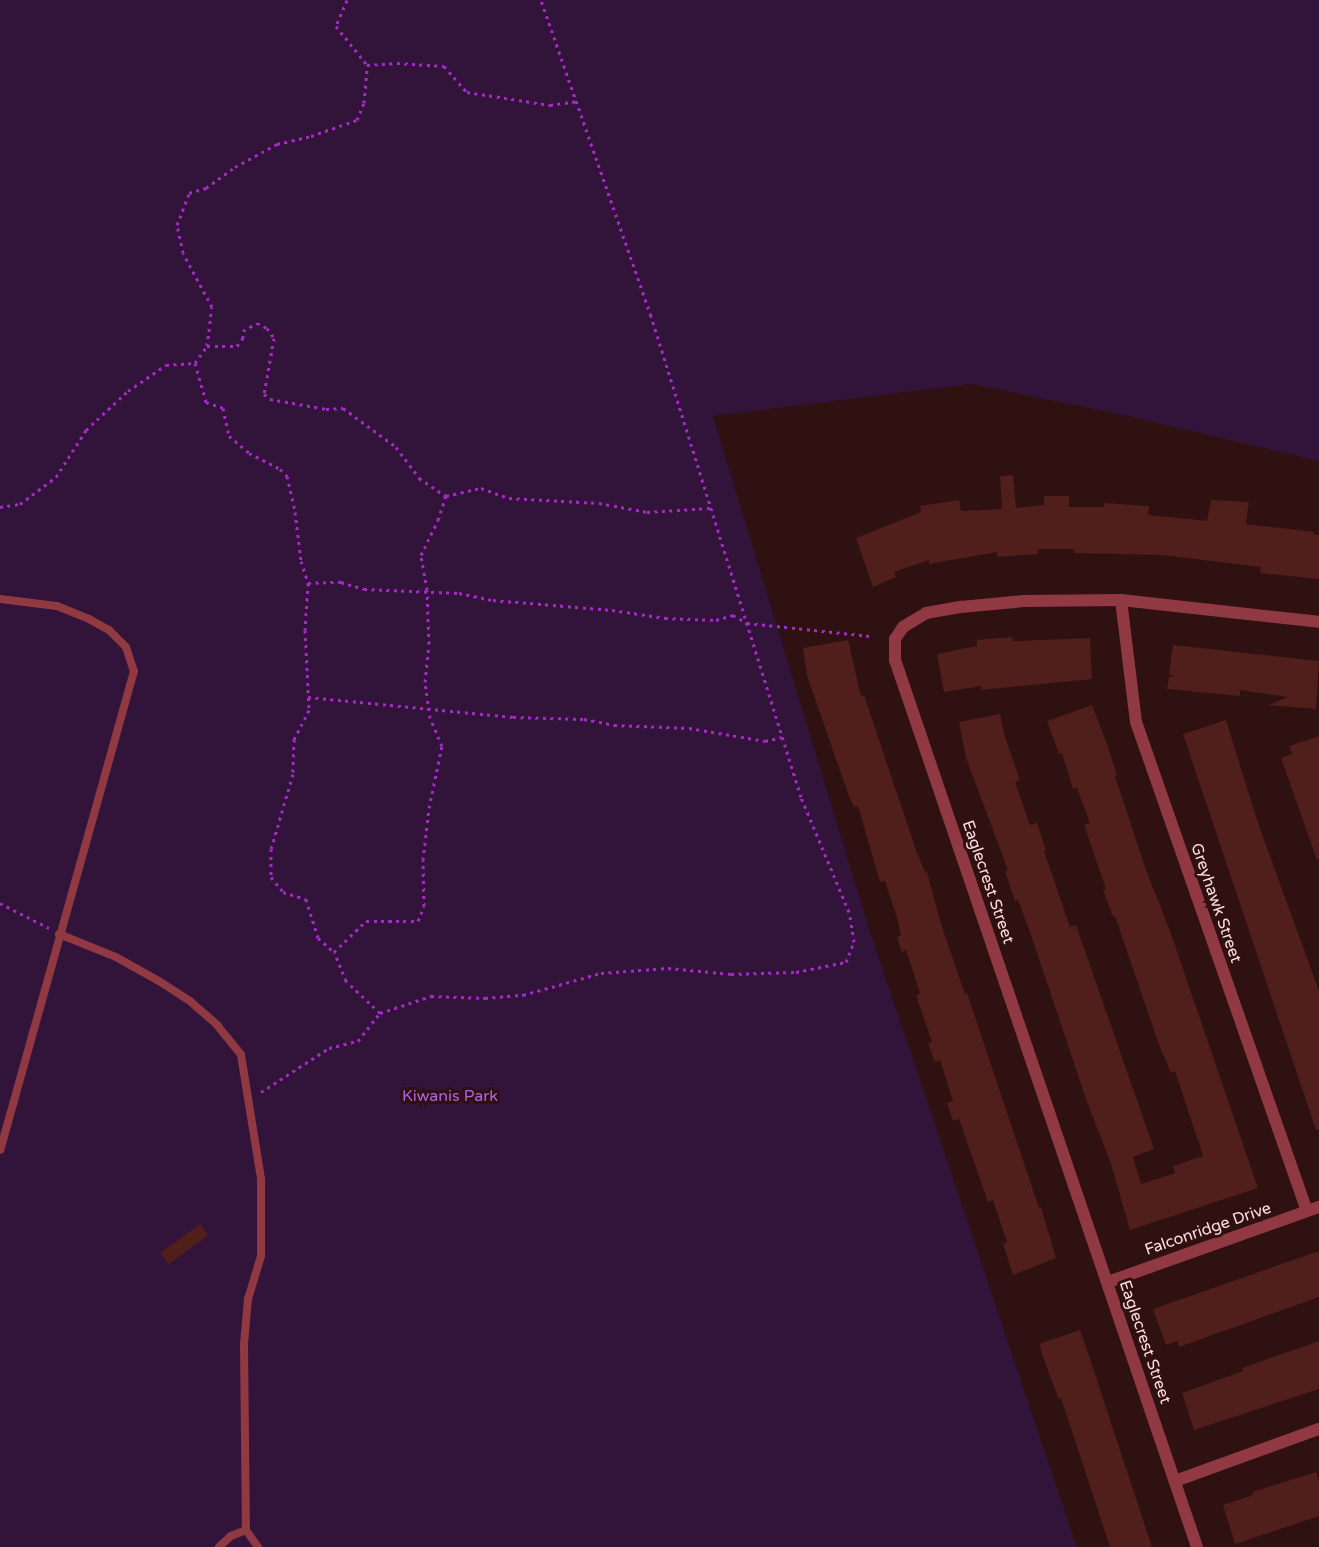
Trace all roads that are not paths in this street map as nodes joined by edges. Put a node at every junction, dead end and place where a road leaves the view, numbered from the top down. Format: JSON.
{"nodes":[{"id":1,"x":0,"y":599,"type":"edge"},
{"id":2,"x":1121,"y":600,"type":"junction"},
{"id":3,"x":1319,"y":622,"type":"edge"},
{"id":4,"x":59,"y":934,"type":"junction"},
{"id":5,"x":0,"y":1150,"type":"edge"},
{"id":6,"x":1313,"y":1209,"type":"edge"},
{"id":7,"x":1108,"y":1282,"type":"junction"},
{"id":8,"x":1319,"y":1429,"type":"edge"},
{"id":9,"x":1175,"y":1481,"type":"junction"},
{"id":10,"x":246,"y":1530,"type":"junction"},
{"id":11,"x":219,"y":1547,"type":"edge"},
{"id":12,"x":258,"y":1547,"type":"edge"},
{"id":13,"x":1197,"y":1547,"type":"edge"}],
"edges":[{"from":1,"to":4,"type":"lane"},
{"from":2,"to":3,"type":"street","name":"Eaglecrest Street"},
{"from":2,"to":6,"type":"street","name":"Greyhawk Street"},
{"from":2,"to":7,"type":"street","name":"Eaglecrest Street"},
{"from":4,"to":5,"type":"lane"},
{"from":4,"to":10,"type":"lane"},
{"from":6,"to":7,"type":"street","name":"Falconridge Drive"},
{"from":7,"to":9,"type":"street","name":"Eaglecrest Street"},
{"from":8,"to":9,"type":"street"},
{"from":9,"to":13,"type":"street","name":"Eaglecrest Street"},
{"from":10,"to":11,"type":"lane"},
{"from":10,"to":12,"type":"lane"}]}
